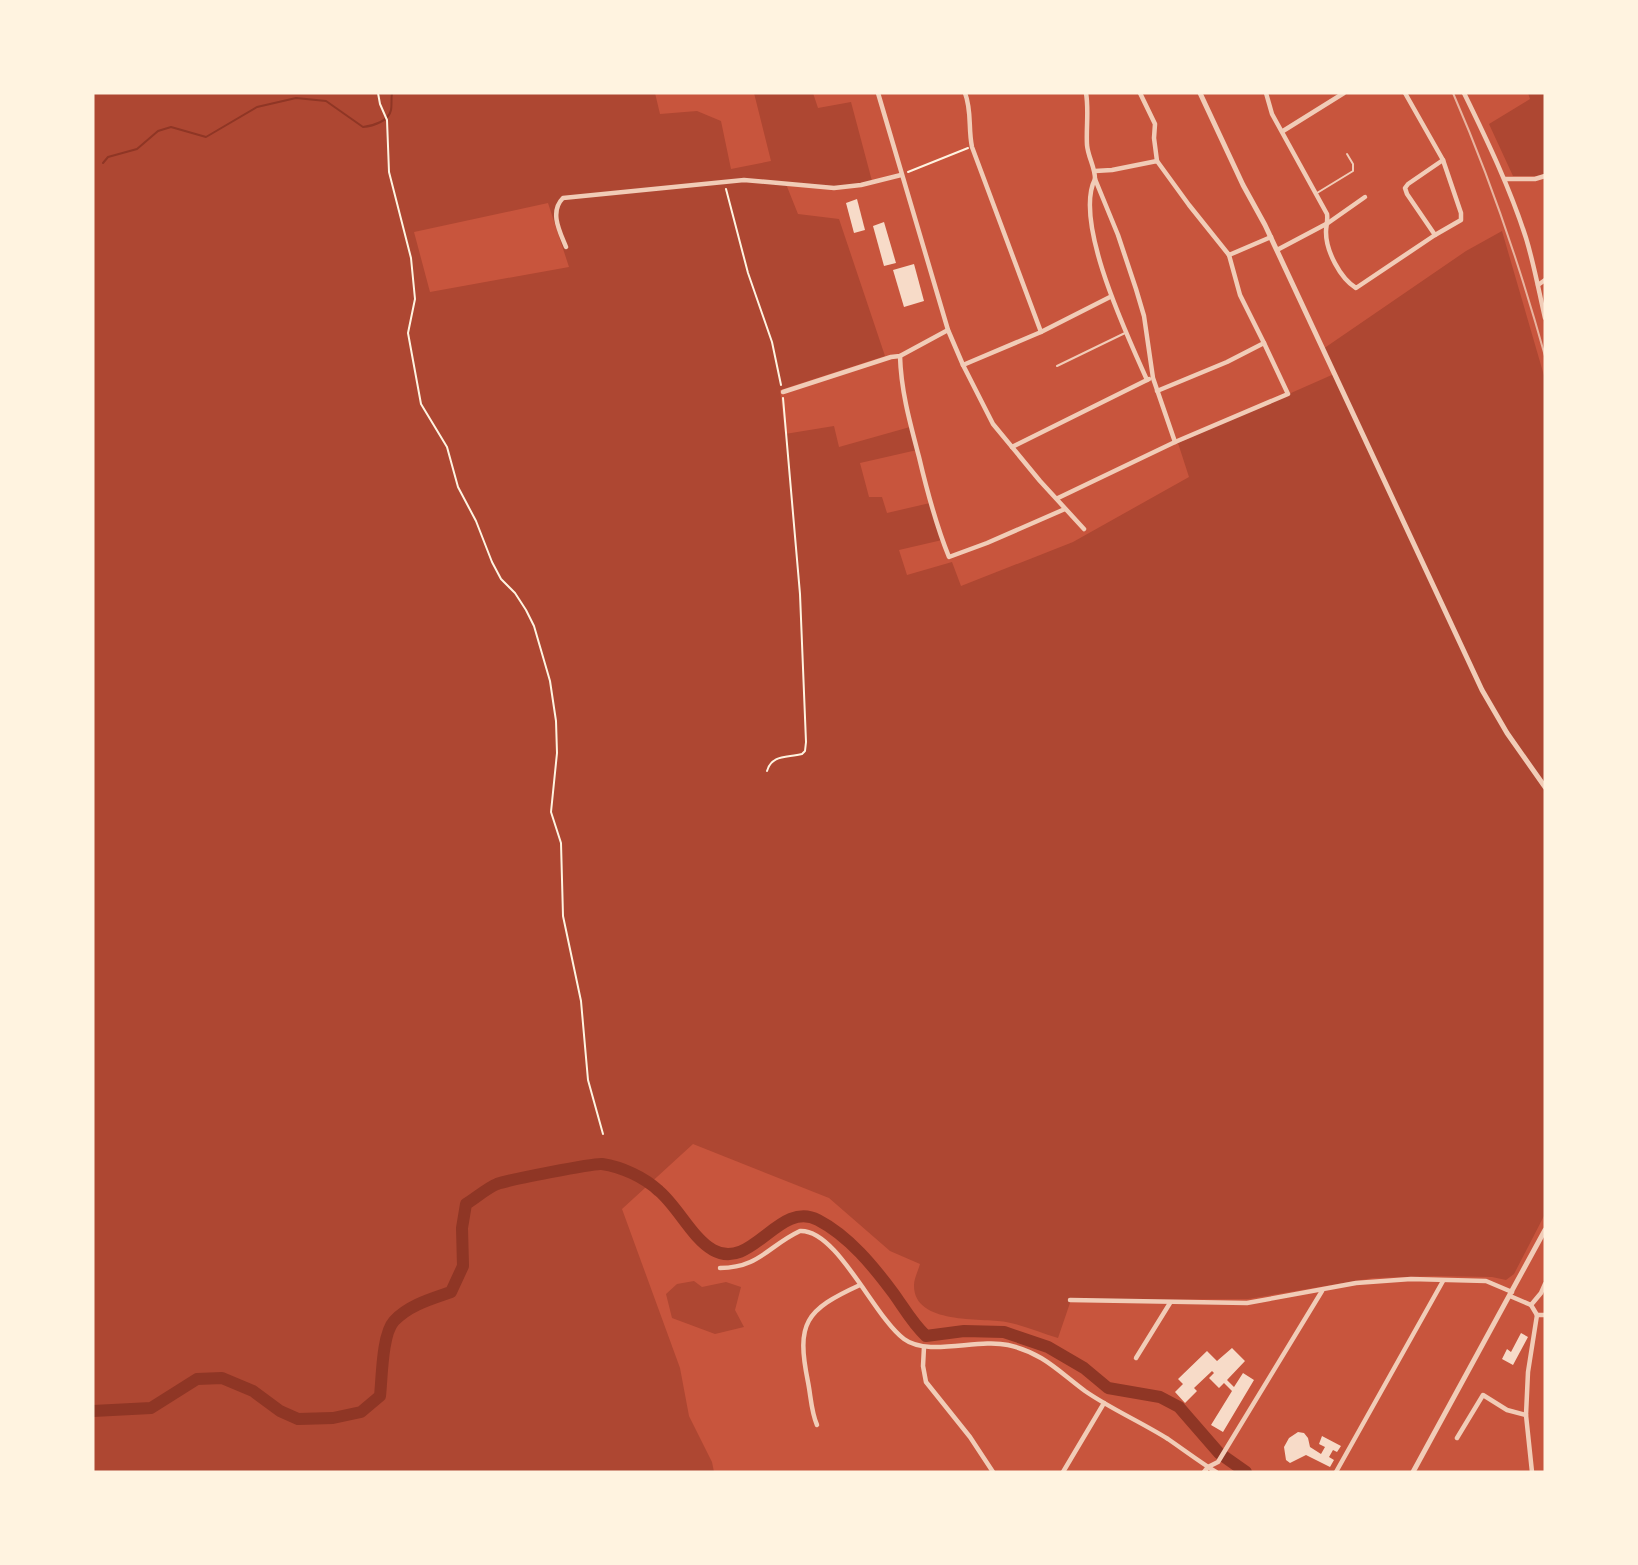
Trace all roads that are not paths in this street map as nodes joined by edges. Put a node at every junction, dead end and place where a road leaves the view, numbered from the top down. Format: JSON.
{"nodes":[{"id":1,"x":878,"y":93,"type":"edge"},
{"id":2,"x":965,"y":93,"type":"edge"},
{"id":3,"x":1087,"y":93,"type":"edge"},
{"id":4,"x":1140,"y":93,"type":"edge"},
{"id":5,"x":1200,"y":93,"type":"edge"},
{"id":6,"x":1266,"y":93,"type":"edge"},
{"id":7,"x":1344,"y":93,"type":"edge"},
{"id":8,"x":1405,"y":93,"type":"edge"},
{"id":9,"x":1464,"y":93,"type":"edge"},
{"id":10,"x":1283,"y":131,"type":"junction"},
{"id":11,"x":1347,"y":153,"type":"dead end"},
{"id":12,"x":1443,"y":160,"type":"junction"},
{"id":13,"x":1157,"y":161,"type":"junction"},
{"id":14,"x":1095,"y":171,"type":"junction"},
{"id":15,"x":901,"y":175,"type":"junction"},
{"id":16,"x":1545,"y":176,"type":"edge"},
{"id":17,"x":1505,"y":178,"type":"junction"},
{"id":18,"x":1095,"y":179,"type":"junction"},
{"id":19,"x":1317,"y":193,"type":"junction"},
{"id":20,"x":1365,"y":197,"type":"dead end"},
{"id":21,"x":1328,"y":223,"type":"junction"},
{"id":22,"x":1435,"y":234,"type":"junction"},
{"id":23,"x":1271,"y":237,"type":"junction"},
{"id":24,"x":566,"y":247,"type":"dead end"},
{"id":25,"x":1277,"y":250,"type":"junction"},
{"id":26,"x":1230,"y":254,"type":"junction"},
{"id":27,"x":1545,"y":280,"type":"edge"},
{"id":28,"x":1538,"y":285,"type":"junction"},
{"id":29,"x":1110,"y":297,"type":"junction"},
{"id":30,"x":1545,"y":318,"type":"edge"},
{"id":31,"x":948,"y":330,"type":"junction"},
{"id":32,"x":1041,"y":332,"type":"junction"},
{"id":33,"x":1126,"y":332,"type":"junction"},
{"id":34,"x":1264,"y":343,"type":"junction"},
{"id":35,"x":900,"y":356,"type":"junction"},
{"id":36,"x":963,"y":365,"type":"junction"},
{"id":37,"x":1057,"y":366,"type":"dead end"},
{"id":38,"x":1150,"y":379,"type":"junction"},
{"id":39,"x":1157,"y":391,"type":"junction"},
{"id":40,"x":782,"y":392,"type":"road end"},
{"id":41,"x":1175,"y":442,"type":"junction"},
{"id":42,"x":1012,"y":447,"type":"junction"},
{"id":43,"x":1058,"y":498,"type":"junction"},
{"id":44,"x":1065,"y":509,"type":"junction"},
{"id":45,"x":1084,"y":529,"type":"dead end"},
{"id":46,"x":1545,"y":787,"type":"edge"},
{"id":47,"x":1545,"y":1230,"type":"edge"},
{"id":48,"x":720,"y":1268,"type":"dead end"},
{"id":49,"x":1443,"y":1281,"type":"junction"},
{"id":50,"x":1545,"y":1284,"type":"edge"},
{"id":51,"x":860,"y":1285,"type":"junction"},
{"id":52,"x":1322,"y":1290,"type":"junction"},
{"id":53,"x":1511,"y":1294,"type":"junction"},
{"id":54,"x":1070,"y":1300,"type":"dead end"},
{"id":55,"x":1171,"y":1302,"type":"junction"},
{"id":56,"x":1531,"y":1305,"type":"junction"},
{"id":57,"x":1537,"y":1315,"type":"junction"},
{"id":58,"x":1545,"y":1315,"type":"edge"},
{"id":59,"x":924,"y":1347,"type":"junction"},
{"id":60,"x":1136,"y":1358,"type":"dead end"},
{"id":61,"x":1104,"y":1403,"type":"junction"},
{"id":62,"x":1525,"y":1415,"type":"junction"},
{"id":63,"x":817,"y":1425,"type":"dead end"},
{"id":64,"x":1457,"y":1438,"type":"dead end"},
{"id":65,"x":1206,"y":1470,"type":"edge"},
{"id":66,"x":993,"y":1472,"type":"edge"},
{"id":67,"x":1064,"y":1472,"type":"edge"},
{"id":68,"x":1216,"y":1472,"type":"edge"},
{"id":69,"x":1336,"y":1472,"type":"edge"},
{"id":70,"x":1413,"y":1472,"type":"edge"},
{"id":71,"x":1532,"y":1472,"type":"edge"}],
"edges":[{"from":1,"to":15,"type":"street"},
{"from":2,"to":32,"type":"street"},
{"from":3,"to":14,"type":"street"},
{"from":4,"to":13,"type":"street"},
{"from":5,"to":23,"type":"street"},
{"from":6,"to":10,"type":"street"},
{"from":7,"to":10,"type":"street"},
{"from":8,"to":12,"type":"street"},
{"from":9,"to":17,"type":"street"},
{"from":10,"to":19,"type":"street"},
{"from":11,"to":19,"type":"lane"},
{"from":12,"to":22,"type":"street"},
{"from":12,"to":22,"type":"street"},
{"from":13,"to":14,"type":"street"},
{"from":13,"to":26,"type":"street"},
{"from":14,"to":18,"type":"street"},
{"from":15,"to":24,"type":"street"},
{"from":15,"to":31,"type":"street"},
{"from":16,"to":17,"type":"street"},
{"from":17,"to":28,"type":"street"},
{"from":18,"to":29,"type":"street"},
{"from":18,"to":38,"type":"street"},
{"from":19,"to":21,"type":"street"},
{"from":20,"to":21,"type":"street"},
{"from":21,"to":22,"type":"street"},
{"from":21,"to":25,"type":"street"},
{"from":23,"to":25,"type":"street"},
{"from":23,"to":26,"type":"street"},
{"from":25,"to":46,"type":"street"},
{"from":26,"to":34,"type":"street"},
{"from":27,"to":28,"type":"street"},
{"from":28,"to":30,"type":"street"},
{"from":29,"to":32,"type":"street"},
{"from":29,"to":33,"type":"street"},
{"from":31,"to":35,"type":"street"},
{"from":31,"to":36,"type":"street"},
{"from":32,"to":36,"type":"street"},
{"from":33,"to":37,"type":"lane"},
{"from":33,"to":38,"type":"street"},
{"from":34,"to":39,"type":"street"},
{"from":34,"to":41,"type":"street"},
{"from":35,"to":40,"type":"street"},
{"from":35,"to":44,"type":"street"},
{"from":36,"to":42,"type":"street"},
{"from":38,"to":39,"type":"street"},
{"from":38,"to":42,"type":"street"},
{"from":39,"to":41,"type":"street"},
{"from":41,"to":43,"type":"street"},
{"from":42,"to":43,"type":"street"},
{"from":43,"to":44,"type":"street"},
{"from":44,"to":45,"type":"street"},
{"from":47,"to":53,"type":"street"},
{"from":48,"to":51,"type":"street"},
{"from":49,"to":52,"type":"street"},
{"from":49,"to":53,"type":"street"},
{"from":49,"to":69,"type":"street"},
{"from":50,"to":56,"type":"street"},
{"from":51,"to":59,"type":"street"},
{"from":51,"to":63,"type":"street"},
{"from":52,"to":55,"type":"street"},
{"from":52,"to":65,"type":"street"},
{"from":53,"to":56,"type":"street"},
{"from":53,"to":70,"type":"street"},
{"from":54,"to":55,"type":"street"},
{"from":55,"to":60,"type":"street"},
{"from":56,"to":57,"type":"street"},
{"from":57,"to":58,"type":"street"},
{"from":57,"to":62,"type":"street"},
{"from":59,"to":61,"type":"street"},
{"from":59,"to":66,"type":"street"},
{"from":61,"to":65,"type":"street"},
{"from":61,"to":67,"type":"street"},
{"from":62,"to":64,"type":"street"},
{"from":62,"to":71,"type":"street"},
{"from":65,"to":68,"type":"street"}]}
